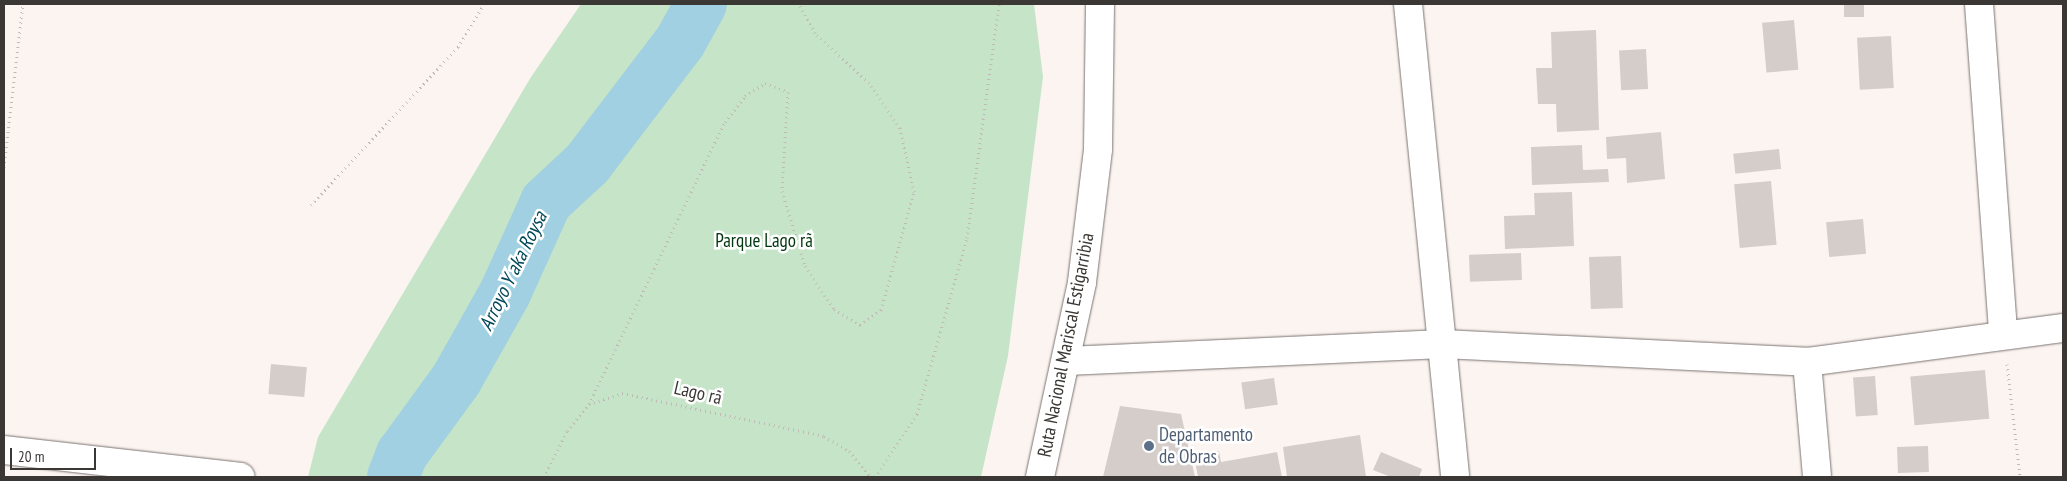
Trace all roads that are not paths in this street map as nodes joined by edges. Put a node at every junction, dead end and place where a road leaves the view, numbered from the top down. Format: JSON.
{"nodes":[{"id":1,"x":1100,"y":4,"type":"edge"},
{"id":2,"x":1408,"y":4,"type":"edge"},
{"id":3,"x":1979,"y":4,"type":"edge"},
{"id":4,"x":2063,"y":328,"type":"edge"},
{"id":5,"x":2003,"y":334,"type":"junction"},
{"id":6,"x":1443,"y":344,"type":"junction"},
{"id":7,"x":1067,"y":361,"type":"junction"},
{"id":8,"x":1807,"y":362,"type":"junction"},
{"id":9,"x":4,"y":450,"type":"edge"},
{"id":10,"x":240,"y":477,"type":"edge"},
{"id":11,"x":1040,"y":477,"type":"edge"},
{"id":12,"x":1455,"y":477,"type":"edge"},
{"id":13,"x":1817,"y":477,"type":"edge"}],
"edges":[{"from":1,"to":7,"type":"street","name":"Ruta Nacional Mariscal Estigarribia"},
{"from":2,"to":6,"type":"street"},
{"from":3,"to":5,"type":"street"},
{"from":4,"to":5,"type":"street"},
{"from":5,"to":8,"type":"street"},
{"from":6,"to":7,"type":"street"},
{"from":6,"to":8,"type":"street"},
{"from":6,"to":12,"type":"street"},
{"from":7,"to":11,"type":"street","name":"Ruta Nacional Mariscal Estigarribia"},
{"from":8,"to":13,"type":"street"},
{"from":9,"to":10,"type":"street"}]}
